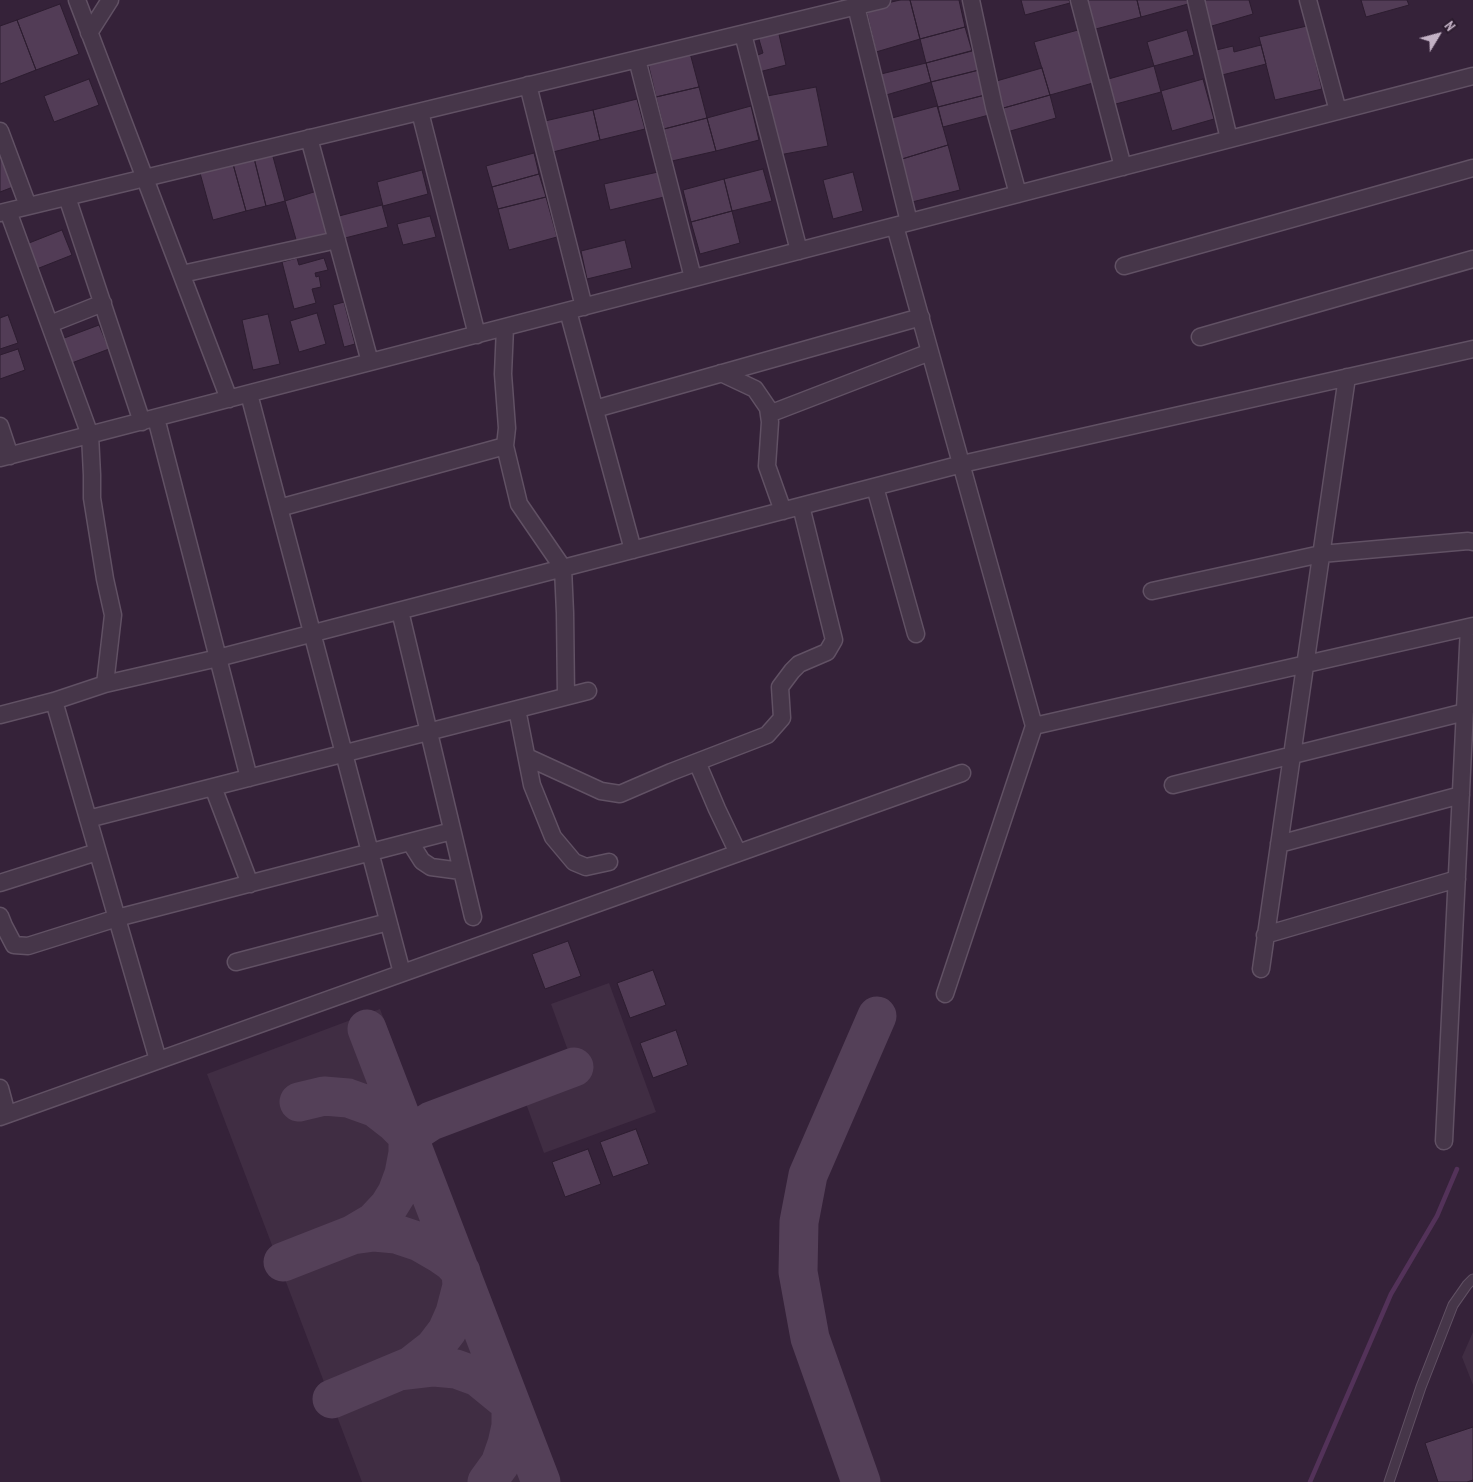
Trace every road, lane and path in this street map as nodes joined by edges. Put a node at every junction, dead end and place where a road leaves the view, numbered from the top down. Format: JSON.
{"nodes":[{"id":1,"x":77,"y":0,"type":"edge"},
{"id":2,"x":110,"y":0,"type":"edge"},
{"id":3,"x":882,"y":0,"type":"edge"},
{"id":4,"x":971,"y":0,"type":"edge"},
{"id":5,"x":1079,"y":0,"type":"edge"},
{"id":6,"x":1196,"y":0,"type":"edge"},
{"id":7,"x":1308,"y":0,"type":"edge"},
{"id":8,"x":856,"y":6,"type":"junction"},
{"id":9,"x":90,"y":33,"type":"junction"},
{"id":10,"x":743,"y":34,"type":"junction"},
{"id":11,"x":637,"y":59,"type":"junction"},
{"id":12,"x":1473,"y":76,"type":"edge"},
{"id":13,"x":528,"y":85,"type":"junction"},
{"id":14,"x":1338,"y":111,"type":"junction"},
{"id":15,"x":420,"y":112,"type":"junction"},
{"id":16,"x":0,"y":131,"type":"edge"},
{"id":17,"x":309,"y":138,"type":"junction"},
{"id":18,"x":1228,"y":139,"type":"junction"},
{"id":19,"x":1123,"y":167,"type":"junction"},
{"id":20,"x":1473,"y":168,"type":"edge"},
{"id":21,"x":144,"y":178,"type":"junction"},
{"id":22,"x":1018,"y":194,"type":"junction"},
{"id":23,"x":67,"y":196,"type":"junction"},
{"id":24,"x":28,"y":206,"type":"junction"},
{"id":25,"x":4,"y":212,"type":"edge"},
{"id":26,"x":902,"y":224,"type":"junction"},
{"id":27,"x":337,"y":240,"type":"junction"},
{"id":28,"x":799,"y":251,"type":"junction"},
{"id":29,"x":1473,"y":259,"type":"edge"},
{"id":30,"x":1124,"y":266,"type":"dead end"},
{"id":31,"x":182,"y":274,"type":"junction"},
{"id":32,"x":693,"y":278,"type":"junction"},
{"id":33,"x":103,"y":303,"type":"junction"},
{"id":34,"x":576,"y":309,"type":"junction"},
{"id":35,"x":921,"y":317,"type":"junction"},
{"id":36,"x":50,"y":324,"type":"junction"},
{"id":37,"x":505,"y":327,"type":"junction"},
{"id":38,"x":477,"y":334,"type":"junction"},
{"id":39,"x":1200,"y":336,"type":"dead end"},
{"id":40,"x":1473,"y":348,"type":"edge"},
{"id":41,"x":930,"y":352,"type":"junction"},
{"id":42,"x":370,"y":362,"type":"junction"},
{"id":43,"x":721,"y":373,"type":"junction"},
{"id":44,"x":1347,"y":377,"type":"junction"},
{"id":45,"x":249,"y":394,"type":"junction"},
{"id":46,"x":229,"y":399,"type":"junction"},
{"id":47,"x":595,"y":409,"type":"junction"},
{"id":48,"x":769,"y":414,"type":"junction"},
{"id":49,"x":149,"y":420,"type":"junction"},
{"id":50,"x":0,"y":426,"type":"edge"},
{"id":51,"x":90,"y":435,"type":"junction"},
{"id":52,"x":506,"y":446,"type":"junction"},
{"id":53,"x":5,"y":457,"type":"edge"},
{"id":54,"x":962,"y":464,"type":"junction"},
{"id":55,"x":874,"y":487,"type":"junction"},
{"id":56,"x":800,"y":506,"type":"junction"},
{"id":57,"x":279,"y":508,"type":"junction"},
{"id":58,"x":783,"y":511,"type":"junction"},
{"id":59,"x":1473,"y":542,"type":"edge"},
{"id":60,"x":633,"y":550,"type":"junction"},
{"id":61,"x":1321,"y":554,"type":"junction"},
{"id":62,"x":563,"y":568,"type":"junction"},
{"id":63,"x":1152,"y":591,"type":"dead end"},
{"id":64,"x":400,"y":611,"type":"junction"},
{"id":65,"x":1471,"y":626,"type":"edge"},
{"id":66,"x":312,"y":634,"type":"junction"},
{"id":67,"x":916,"y":634,"type":"dead end"},
{"id":68,"x":218,"y":658,"type":"junction"},
{"id":69,"x":1305,"y":664,"type":"junction"},
{"id":70,"x":105,"y":684,"type":"junction"},
{"id":71,"x":588,"y":691,"type":"dead end"},
{"id":72,"x":566,"y":696,"type":"junction"},
{"id":73,"x":54,"y":701,"type":"junction"},
{"id":74,"x":517,"y":709,"type":"junction"},
{"id":75,"x":1465,"y":712,"type":"junction"},
{"id":76,"x":0,"y":715,"type":"edge"},
{"id":77,"x":1034,"y":726,"type":"junction"},
{"id":78,"x":428,"y":732,"type":"junction"},
{"id":79,"x":344,"y":754,"type":"junction"},
{"id":80,"x":1291,"y":756,"type":"junction"},
{"id":81,"x":527,"y":757,"type":"junction"},
{"id":82,"x":697,"y":762,"type":"junction"},
{"id":83,"x":962,"y":773,"type":"dead end"},
{"id":84,"x":249,"y":778,"type":"junction"},
{"id":85,"x":1173,"y":785,"type":"dead end"},
{"id":86,"x":212,"y":787,"type":"junction"},
{"id":87,"x":1461,"y":796,"type":"junction"},
{"id":88,"x":88,"y":819,"type":"junction"},
{"id":89,"x":452,"y":831,"type":"junction"},
{"id":90,"x":410,"y":842,"type":"junction"},
{"id":91,"x":1279,"y":844,"type":"junction"},
{"id":92,"x":98,"y":852,"type":"junction"},
{"id":93,"x":370,"y":852,"type":"junction"},
{"id":94,"x":738,"y":853,"type":"junction"},
{"id":95,"x":609,"y":862,"type":"dead end"},
{"id":96,"x":461,"y":871,"type":"junction"},
{"id":97,"x":1457,"y":879,"type":"junction"},
{"id":98,"x":0,"y":883,"type":"edge"},
{"id":99,"x":250,"y":884,"type":"junction"},
{"id":100,"x":472,"y":917,"type":"dead end"},
{"id":101,"x":117,"y":918,"type":"junction"},
{"id":102,"x":388,"y":922,"type":"junction"},
{"id":103,"x":1,"y":925,"type":"edge"},
{"id":104,"x":1265,"y":935,"type":"junction"},
{"id":105,"x":236,"y":962,"type":"dead end"},
{"id":106,"x":1260,"y":969,"type":"dead end"},
{"id":107,"x":402,"y":973,"type":"junction"},
{"id":108,"x":945,"y":994,"type":"dead end"},
{"id":109,"x":158,"y":1060,"type":"junction"},
{"id":110,"x":0,"y":1088,"type":"edge"},
{"id":111,"x":4,"y":1115,"type":"edge"},
{"id":112,"x":1444,"y":1141,"type":"dead end"},
{"id":113,"x":1473,"y":1279,"type":"edge"},
{"id":114,"x":1389,"y":1482,"type":"edge"}],
"edges":[{"from":1,"to":9,"type":"street"},
{"from":2,"to":9,"type":"street"},
{"from":3,"to":8,"type":"street"},
{"from":4,"to":22,"type":"street"},
{"from":5,"to":19,"type":"street"},
{"from":6,"to":18,"type":"street"},
{"from":7,"to":14,"type":"street"},
{"from":8,"to":10,"type":"street"},
{"from":8,"to":26,"type":"street"},
{"from":9,"to":21,"type":"street"},
{"from":10,"to":11,"type":"street"},
{"from":10,"to":28,"type":"street"},
{"from":11,"to":13,"type":"street"},
{"from":11,"to":32,"type":"street"},
{"from":12,"to":14,"type":"street"},
{"from":13,"to":15,"type":"street"},
{"from":13,"to":34,"type":"street"},
{"from":14,"to":18,"type":"street"},
{"from":15,"to":17,"type":"street"},
{"from":15,"to":38,"type":"street"},
{"from":16,"to":24,"type":"street"},
{"from":17,"to":21,"type":"street"},
{"from":17,"to":27,"type":"street"},
{"from":18,"to":19,"type":"street"},
{"from":19,"to":22,"type":"street"},
{"from":20,"to":30,"type":"street"},
{"from":21,"to":23,"type":"street"},
{"from":21,"to":31,"type":"street"},
{"from":22,"to":26,"type":"street"},
{"from":23,"to":24,"type":"street"},
{"from":23,"to":33,"type":"street"},
{"from":24,"to":25,"type":"street"},
{"from":25,"to":36,"type":"street"},
{"from":26,"to":28,"type":"street"},
{"from":26,"to":35,"type":"street"},
{"from":27,"to":31,"type":"street"},
{"from":27,"to":42,"type":"street"},
{"from":28,"to":32,"type":"street"},
{"from":29,"to":39,"type":"street"},
{"from":31,"to":46,"type":"street"},
{"from":32,"to":34,"type":"street"},
{"from":33,"to":36,"type":"street"},
{"from":33,"to":49,"type":"street"},
{"from":34,"to":37,"type":"street"},
{"from":34,"to":47,"type":"street"},
{"from":35,"to":41,"type":"street"},
{"from":35,"to":43,"type":"street"},
{"from":36,"to":51,"type":"street"},
{"from":37,"to":38,"type":"street"},
{"from":37,"to":52,"type":"street"},
{"from":38,"to":42,"type":"street"},
{"from":40,"to":44,"type":"street"},
{"from":41,"to":48,"type":"street"},
{"from":41,"to":54,"type":"street"},
{"from":42,"to":45,"type":"street"},
{"from":43,"to":47,"type":"street"},
{"from":43,"to":48,"type":"street"},
{"from":44,"to":54,"type":"street"},
{"from":44,"to":61,"type":"street"},
{"from":45,"to":46,"type":"street"},
{"from":45,"to":57,"type":"street"},
{"from":46,"to":49,"type":"street"},
{"from":47,"to":60,"type":"street"},
{"from":48,"to":58,"type":"street"},
{"from":49,"to":51,"type":"street"},
{"from":49,"to":68,"type":"street"},
{"from":50,"to":53,"type":"street"},
{"from":51,"to":53,"type":"street"},
{"from":51,"to":70,"type":"street"},
{"from":52,"to":57,"type":"street"},
{"from":52,"to":62,"type":"street"},
{"from":54,"to":55,"type":"street"},
{"from":54,"to":77,"type":"street"},
{"from":55,"to":56,"type":"street"},
{"from":55,"to":67,"type":"street"},
{"from":56,"to":58,"type":"street"},
{"from":56,"to":82,"type":"street"},
{"from":57,"to":66,"type":"street"},
{"from":58,"to":60,"type":"street"},
{"from":59,"to":61,"type":"street"},
{"from":60,"to":62,"type":"street"},
{"from":61,"to":63,"type":"street"},
{"from":61,"to":69,"type":"street"},
{"from":62,"to":64,"type":"street"},
{"from":62,"to":72,"type":"street"},
{"from":64,"to":66,"type":"street"},
{"from":64,"to":78,"type":"street"},
{"from":65,"to":69,"type":"street"},
{"from":65,"to":75,"type":"street"},
{"from":66,"to":68,"type":"street"},
{"from":66,"to":79,"type":"street"},
{"from":68,"to":70,"type":"street"},
{"from":68,"to":84,"type":"street"},
{"from":69,"to":77,"type":"street"},
{"from":69,"to":80,"type":"street"},
{"from":70,"to":73,"type":"street"},
{"from":71,"to":72,"type":"street"},
{"from":72,"to":74,"type":"street"},
{"from":73,"to":76,"type":"street"},
{"from":73,"to":88,"type":"street"},
{"from":74,"to":78,"type":"street"},
{"from":74,"to":81,"type":"street"},
{"from":75,"to":80,"type":"street"},
{"from":75,"to":87,"type":"street"},
{"from":77,"to":108,"type":"street"},
{"from":78,"to":79,"type":"street"},
{"from":78,"to":89,"type":"street"},
{"from":79,"to":84,"type":"street"},
{"from":79,"to":93,"type":"street"},
{"from":80,"to":85,"type":"street"},
{"from":80,"to":91,"type":"street"},
{"from":81,"to":82,"type":"street"},
{"from":81,"to":95,"type":"street"},
{"from":82,"to":94,"type":"street"},
{"from":83,"to":94,"type":"street"},
{"from":84,"to":86,"type":"street"},
{"from":86,"to":88,"type":"street"},
{"from":86,"to":99,"type":"street"},
{"from":87,"to":91,"type":"street"},
{"from":87,"to":97,"type":"street"},
{"from":88,"to":92,"type":"street"},
{"from":89,"to":90,"type":"street"},
{"from":89,"to":96,"type":"street"},
{"from":90,"to":93,"type":"street"},
{"from":90,"to":96,"type":"street"},
{"from":91,"to":104,"type":"street"},
{"from":92,"to":98,"type":"street"},
{"from":92,"to":101,"type":"street"},
{"from":93,"to":99,"type":"street"},
{"from":93,"to":102,"type":"street"},
{"from":94,"to":107,"type":"street"},
{"from":96,"to":100,"type":"street"},
{"from":97,"to":104,"type":"street"},
{"from":97,"to":112,"type":"street"},
{"from":99,"to":101,"type":"street"},
{"from":101,"to":103,"type":"street"},
{"from":101,"to":109,"type":"street"},
{"from":102,"to":105,"type":"street"},
{"from":102,"to":107,"type":"street"},
{"from":104,"to":106,"type":"street"},
{"from":107,"to":109,"type":"street"},
{"from":109,"to":111,"type":"street"},
{"from":110,"to":111,"type":"street"},
{"from":113,"to":114,"type":"lane"}]}
